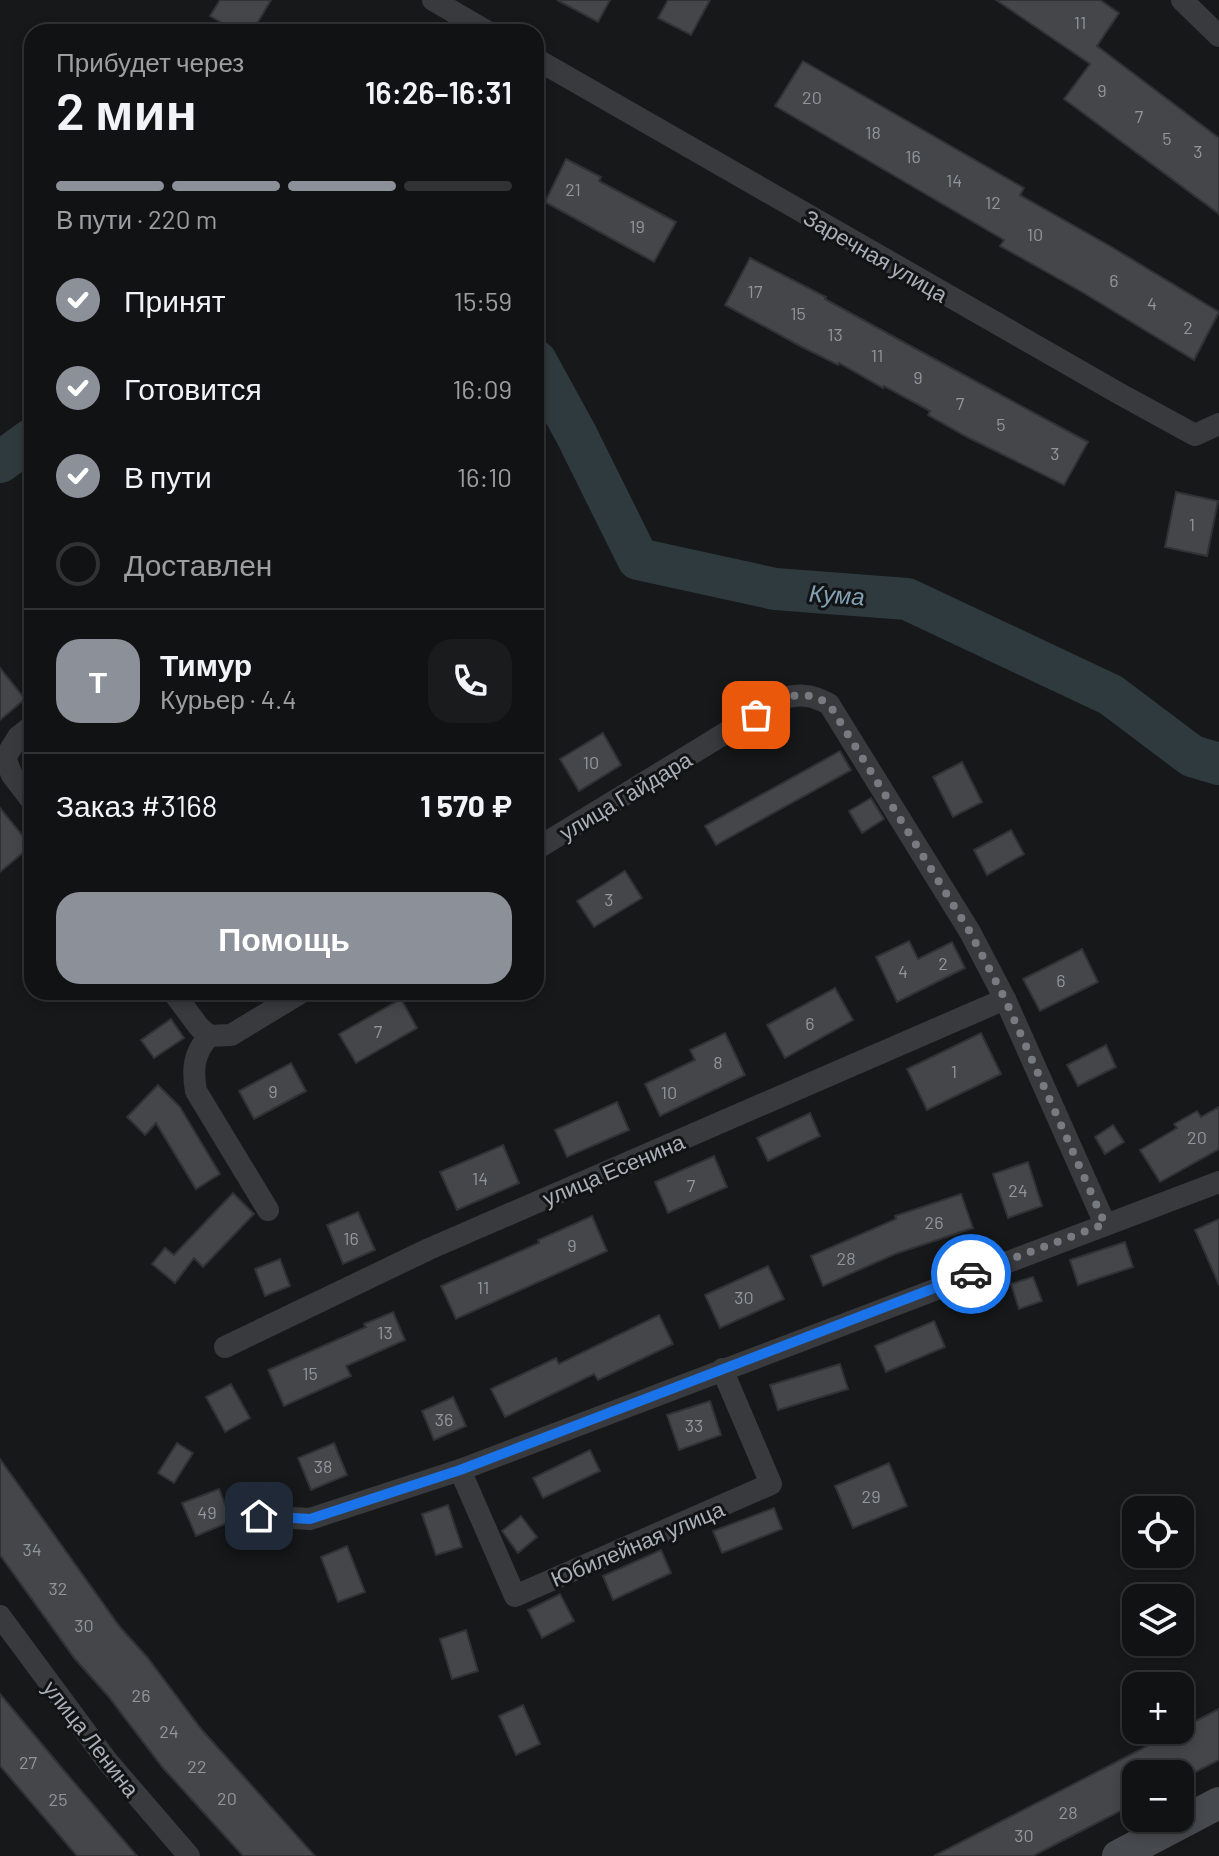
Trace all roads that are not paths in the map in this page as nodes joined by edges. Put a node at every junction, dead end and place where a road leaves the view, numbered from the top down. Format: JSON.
{"nodes":[{"id":1,"x":433,"y":0,"type":"edge"},
{"id":2,"x":1182,"y":0,"type":"edge"},
{"id":3,"x":474,"y":24,"type":"edge"},
{"id":4,"x":1219,"y":36,"type":"edge"},
{"id":5,"x":544,"y":64,"type":"edge"},
{"id":6,"x":1219,"y":424,"type":"edge"},
{"id":7,"x":24,"y":732,"type":"edge"},
{"id":8,"x":24,"y":791,"type":"edge"},
{"id":9,"x":544,"y":844,"type":"edge"},
{"id":10,"x":1005,"y":999,"type":"junction"},
{"id":11,"x":179,"y":1000,"type":"edge"},
{"id":12,"x":289,"y":1000,"type":"edge"},
{"id":13,"x":209,"y":1036,"type":"junction"},
{"id":14,"x":1219,"y":1182,"type":"edge"},
{"id":15,"x":268,"y":1210,"type":"dead end"},
{"id":16,"x":1105,"y":1224,"type":"junction"},
{"id":17,"x":225,"y":1347,"type":"dead end"},
{"id":18,"x":722,"y":1369,"type":"junction"},
{"id":19,"x":460,"y":1470,"type":"junction"},
{"id":20,"x":259,"y":1516,"type":"dead end"},
{"id":21,"x":0,"y":1616,"type":"edge"},
{"id":22,"x":1219,"y":1803,"type":"edge"},
{"id":23,"x":189,"y":1856,"type":"edge"},
{"id":24,"x":1118,"y":1856,"type":"edge"}],
"edges":[{"from":1,"to":3,"type":"street"},
{"from":2,"to":4,"type":"street"},
{"from":5,"to":6,"type":"street","name":"Заречная улица"},
{"from":7,"to":8,"type":"street"},
{"from":9,"to":10,"type":"street","name":"улица Гайдара"},
{"from":10,"to":16,"type":"street","name":"улица Гайдара"},
{"from":10,"to":17,"type":"street","name":"улица Есенина"},
{"from":11,"to":13,"type":"street"},
{"from":12,"to":13,"type":"street"},
{"from":13,"to":15,"type":"street"},
{"from":14,"to":16,"type":"street"},
{"from":16,"to":18,"type":"street"},
{"from":18,"to":19,"type":"street"},
{"from":18,"to":19,"type":"street","name":"Юбилейная улица"},
{"from":19,"to":20,"type":"street"},
{"from":21,"to":23,"type":"street","name":"улица Ленина"},
{"from":22,"to":24,"type":"street"}]}
